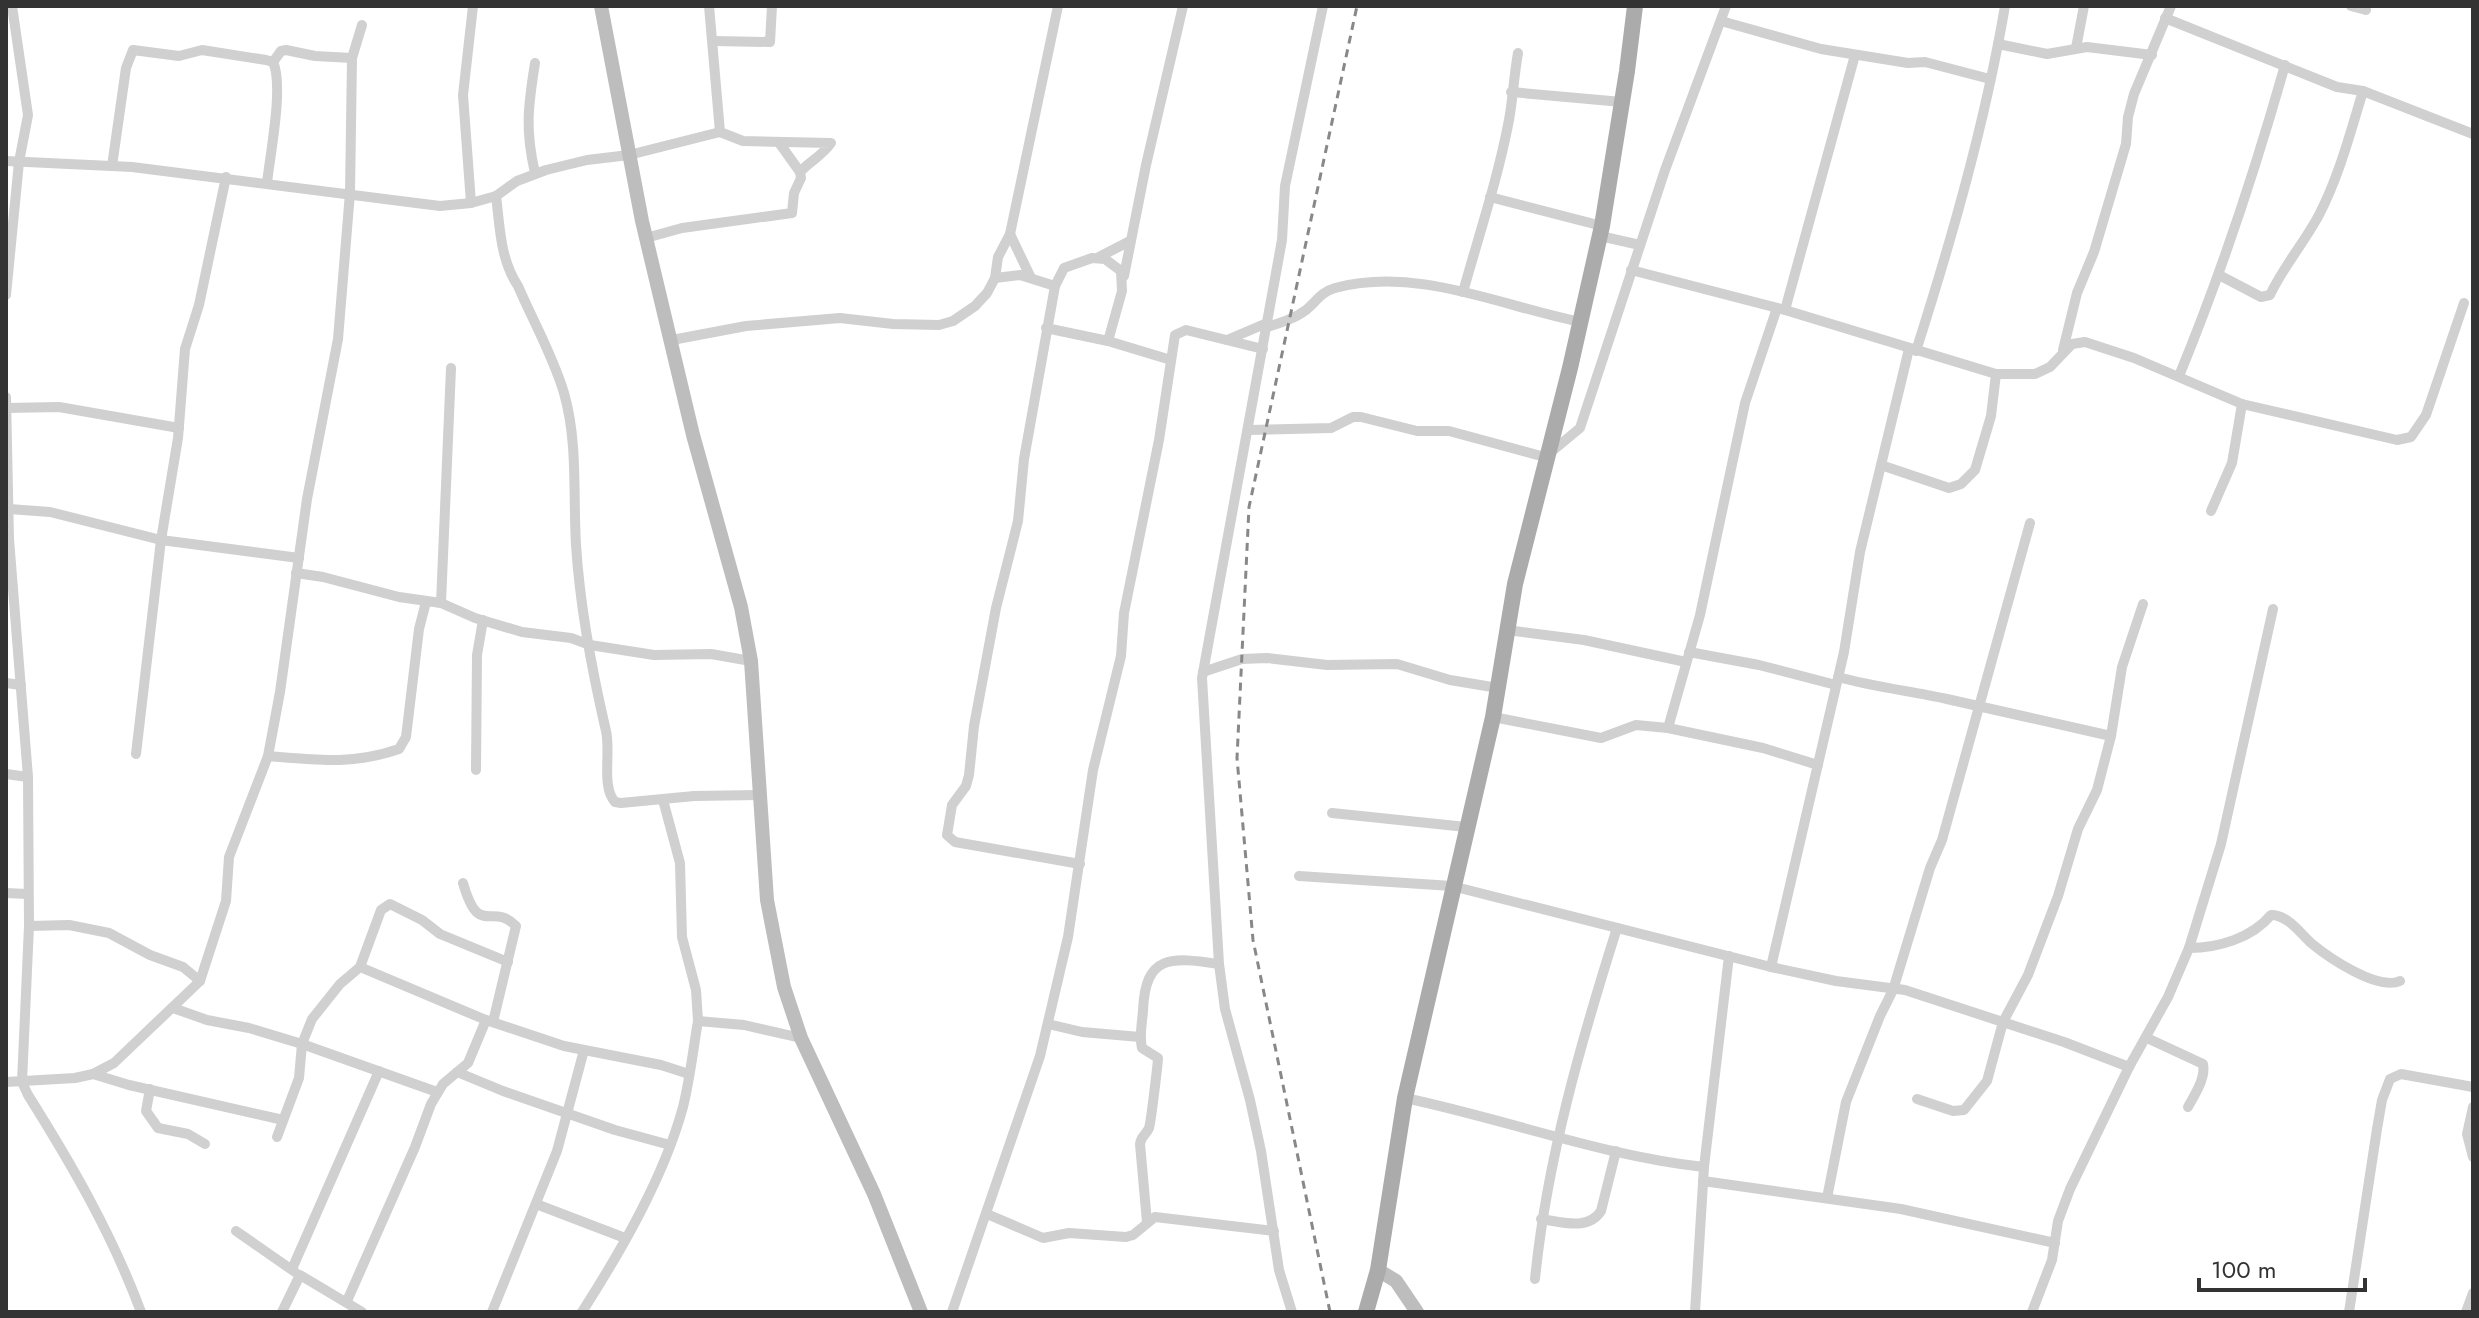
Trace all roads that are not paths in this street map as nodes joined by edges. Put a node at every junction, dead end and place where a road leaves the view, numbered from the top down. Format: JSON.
{"nodes":[{"id":1,"x":12,"y":6,"type":"edge"},
{"id":2,"x":473,"y":6,"type":"edge"},
{"id":3,"x":601,"y":6,"type":"edge"},
{"id":4,"x":709,"y":6,"type":"edge"},
{"id":5,"x":772,"y":6,"type":"edge"},
{"id":6,"x":1058,"y":6,"type":"edge"},
{"id":7,"x":1183,"y":6,"type":"edge"},
{"id":8,"x":1323,"y":6,"type":"edge"},
{"id":9,"x":1635,"y":6,"type":"edge"},
{"id":10,"x":1726,"y":6,"type":"edge"},
{"id":11,"x":2005,"y":6,"type":"edge"},
{"id":12,"x":2084,"y":6,"type":"edge"},
{"id":13,"x":2171,"y":6,"type":"edge"},
{"id":14,"x":2351,"y":6,"type":"edge"},
{"id":15,"x":2366,"y":10,"type":"dead end"},
{"id":16,"x":2165,"y":18,"type":"junction"},
{"id":17,"x":1721,"y":21,"type":"junction"},
{"id":18,"x":362,"y":25,"type":"dead end"},
{"id":19,"x":714,"y":41,"type":"junction"},
{"id":20,"x":1998,"y":44,"type":"junction"},
{"id":21,"x":2076,"y":48,"type":"junction"},
{"id":22,"x":1518,"y":53,"type":"dead end"},
{"id":23,"x":1855,"y":55,"type":"junction"},
{"id":24,"x":2152,"y":55,"type":"junction"},
{"id":25,"x":352,"y":58,"type":"junction"},
{"id":26,"x":273,"y":62,"type":"junction"},
{"id":27,"x":535,"y":63,"type":"dead end"},
{"id":28,"x":2285,"y":65,"type":"junction"},
{"id":29,"x":1990,"y":79,"type":"junction"},
{"id":30,"x":2363,"y":91,"type":"junction"},
{"id":31,"x":1511,"y":92,"type":"junction"},
{"id":32,"x":1622,"y":102,"type":"junction"},
{"id":33,"x":720,"y":132,"type":"junction"},
{"id":34,"x":2473,"y":134,"type":"edge"},
{"id":35,"x":780,"y":144,"type":"junction"},
{"id":36,"x":629,"y":155,"type":"junction"},
{"id":37,"x":6,"y":161,"type":"edge"},
{"id":38,"x":19,"y":162,"type":"junction"},
{"id":39,"x":112,"y":166,"type":"junction"},
{"id":40,"x":800,"y":172,"type":"junction"},
{"id":41,"x":535,"y":173,"type":"junction"},
{"id":42,"x":226,"y":177,"type":"junction"},
{"id":43,"x":267,"y":183,"type":"junction"},
{"id":44,"x":350,"y":193,"type":"junction"},
{"id":45,"x":496,"y":196,"type":"junction"},
{"id":46,"x":1490,"y":197,"type":"junction"},
{"id":47,"x":471,"y":203,"type":"junction"},
{"id":48,"x":1601,"y":231,"type":"junction"},
{"id":49,"x":1010,"y":234,"type":"junction"},
{"id":50,"x":646,"y":238,"type":"junction"},
{"id":51,"x":1130,"y":241,"type":"junction"},
{"id":52,"x":1640,"y":245,"type":"junction"},
{"id":53,"x":1099,"y":257,"type":"junction"},
{"id":54,"x":1631,"y":270,"type":"junction"},
{"id":55,"x":2219,"y":275,"type":"junction"},
{"id":56,"x":1030,"y":276,"type":"junction"},
{"id":57,"x":995,"y":278,"type":"junction"},
{"id":58,"x":1123,"y":282,"type":"junction"},
{"id":59,"x":1055,"y":286,"type":"junction"},
{"id":60,"x":1463,"y":292,"type":"junction"},
{"id":61,"x":6,"y":295,"type":"edge"},
{"id":62,"x":2464,"y":303,"type":"dead end"},
{"id":63,"x":1781,"y":309,"type":"junction"},
{"id":64,"x":1581,"y":322,"type":"junction"},
{"id":65,"x":1267,"y":325,"type":"junction"},
{"id":66,"x":1046,"y":328,"type":"junction"},
{"id":67,"x":672,"y":340,"type":"junction"},
{"id":68,"x":1227,"y":340,"type":"junction"},
{"id":69,"x":1108,"y":341,"type":"junction"},
{"id":70,"x":1263,"y":349,"type":"junction"},
{"id":71,"x":1912,"y":350,"type":"junction"},
{"id":72,"x":2062,"y":356,"type":"junction"},
{"id":73,"x":1171,"y":360,"type":"junction"},
{"id":74,"x":451,"y":368,"type":"dead end"},
{"id":75,"x":1996,"y":374,"type":"junction"},
{"id":76,"x":2179,"y":376,"type":"junction"},
{"id":77,"x":6,"y":397,"type":"edge"},
{"id":78,"x":2242,"y":404,"type":"junction"},
{"id":79,"x":6,"y":408,"type":"edge"},
{"id":80,"x":179,"y":428,"type":"junction"},
{"id":81,"x":1249,"y":430,"type":"junction"},
{"id":82,"x":1545,"y":457,"type":"junction"},
{"id":83,"x":1881,"y":465,"type":"junction"},
{"id":84,"x":9,"y":509,"type":"junction"},
{"id":85,"x":2211,"y":511,"type":"dead end"},
{"id":86,"x":2030,"y":523,"type":"dead end"},
{"id":87,"x":7,"y":539,"type":"edge"},
{"id":88,"x":161,"y":540,"type":"junction"},
{"id":89,"x":299,"y":558,"type":"junction"},
{"id":90,"x":296,"y":573,"type":"junction"},
{"id":91,"x":426,"y":602,"type":"junction"},
{"id":92,"x":441,"y":603,"type":"junction"},
{"id":93,"x":2143,"y":604,"type":"dead end"},
{"id":94,"x":2273,"y":609,"type":"dead end"},
{"id":95,"x":483,"y":620,"type":"junction"},
{"id":96,"x":1507,"y":630,"type":"junction"},
{"id":97,"x":590,"y":645,"type":"junction"},
{"id":98,"x":1688,"y":657,"type":"junction"},
{"id":99,"x":751,"y":661,"type":"junction"},
{"id":100,"x":1203,"y":672,"type":"junction"},
{"id":101,"x":1837,"y":681,"type":"junction"},
{"id":102,"x":6,"y":683,"type":"edge"},
{"id":103,"x":21,"y":685,"type":"junction"},
{"id":104,"x":1498,"y":688,"type":"junction"},
{"id":105,"x":1979,"y":706,"type":"junction"},
{"id":106,"x":1493,"y":717,"type":"junction"},
{"id":107,"x":1668,"y":728,"type":"junction"},
{"id":108,"x":2111,"y":736,"type":"junction"},
{"id":109,"x":136,"y":754,"type":"dead end"},
{"id":110,"x":268,"y":756,"type":"junction"},
{"id":111,"x":1818,"y":765,"type":"junction"},
{"id":112,"x":476,"y":770,"type":"dead end"},
{"id":113,"x":6,"y":774,"type":"edge"},
{"id":114,"x":28,"y":777,"type":"junction"},
{"id":115,"x":759,"y":795,"type":"junction"},
{"id":116,"x":663,"y":800,"type":"junction"},
{"id":117,"x":1332,"y":813,"type":"dead end"},
{"id":118,"x":1466,"y":827,"type":"junction"},
{"id":119,"x":1080,"y":864,"type":"junction"},
{"id":120,"x":1299,"y":876,"type":"dead end"},
{"id":121,"x":463,"y":883,"type":"dead end"},
{"id":122,"x":1452,"y":886,"type":"junction"},
{"id":123,"x":6,"y":893,"type":"edge"},
{"id":124,"x":27,"y":894,"type":"junction"},
{"id":125,"x":29,"y":926,"type":"junction"},
{"id":126,"x":1617,"y":928,"type":"junction"},
{"id":127,"x":2189,"y":948,"type":"junction"},
{"id":128,"x":1729,"y":956,"type":"junction"},
{"id":129,"x":508,"y":962,"type":"junction"},
{"id":130,"x":1219,"y":964,"type":"junction"},
{"id":131,"x":360,"y":967,"type":"junction"},
{"id":132,"x":1771,"y":967,"type":"junction"},
{"id":133,"x":200,"y":981,"type":"junction"},
{"id":134,"x":2400,"y":981,"type":"dead end"},
{"id":135,"x":1893,"y":990,"type":"junction"},
{"id":136,"x":173,"y":1008,"type":"junction"},
{"id":137,"x":490,"y":1021,"type":"junction"},
{"id":138,"x":698,"y":1021,"type":"junction"},
{"id":139,"x":2003,"y":1022,"type":"junction"},
{"id":140,"x":1048,"y":1024,"type":"junction"},
{"id":141,"x":1140,"y":1037,"type":"junction"},
{"id":142,"x":801,"y":1038,"type":"junction"},
{"id":143,"x":2147,"y":1038,"type":"junction"},
{"id":144,"x":302,"y":1044,"type":"junction"},
{"id":145,"x":584,"y":1050,"type":"junction"},
{"id":146,"x":2129,"y":1067,"type":"junction"},
{"id":147,"x":379,"y":1071,"type":"junction"},
{"id":148,"x":457,"y":1072,"type":"junction"},
{"id":149,"x":93,"y":1074,"type":"junction"},
{"id":150,"x":689,"y":1074,"type":"junction"},
{"id":151,"x":6,"y":1082,"type":"edge"},
{"id":152,"x":22,"y":1082,"type":"junction"},
{"id":153,"x":2473,"y":1087,"type":"edge"},
{"id":154,"x":150,"y":1089,"type":"junction"},
{"id":155,"x":437,"y":1092,"type":"junction"},
{"id":156,"x":1405,"y":1098,"type":"junction"},
{"id":157,"x":1917,"y":1099,"type":"dead end"},
{"id":158,"x":2188,"y":1107,"type":"dead end"},
{"id":159,"x":2473,"y":1107,"type":"edge"},
{"id":160,"x":568,"y":1112,"type":"junction"},
{"id":161,"x":283,"y":1120,"type":"junction"},
{"id":162,"x":1558,"y":1135,"type":"junction"},
{"id":163,"x":277,"y":1137,"type":"dead end"},
{"id":164,"x":205,"y":1144,"type":"dead end"},
{"id":165,"x":670,"y":1145,"type":"junction"},
{"id":166,"x":1616,"y":1151,"type":"junction"},
{"id":167,"x":2473,"y":1157,"type":"edge"},
{"id":168,"x":1704,"y":1167,"type":"junction"},
{"id":169,"x":1703,"y":1181,"type":"junction"},
{"id":170,"x":1827,"y":1198,"type":"junction"},
{"id":171,"x":536,"y":1204,"type":"junction"},
{"id":172,"x":987,"y":1214,"type":"junction"},
{"id":173,"x":1541,"y":1219,"type":"junction"},
{"id":174,"x":1147,"y":1222,"type":"junction"},
{"id":175,"x":236,"y":1231,"type":"dead end"},
{"id":176,"x":1274,"y":1231,"type":"junction"},
{"id":177,"x":625,"y":1238,"type":"junction"},
{"id":178,"x":2055,"y":1243,"type":"junction"},
{"id":179,"x":1378,"y":1270,"type":"junction"},
{"id":180,"x":296,"y":1272,"type":"junction"},
{"id":181,"x":1535,"y":1279,"type":"dead end"},
{"id":182,"x":2473,"y":1293,"type":"edge"},
{"id":183,"x":347,"y":1301,"type":"junction"},
{"id":184,"x":141,"y":1312,"type":"edge"},
{"id":185,"x":282,"y":1312,"type":"edge"},
{"id":186,"x":362,"y":1312,"type":"edge"},
{"id":187,"x":492,"y":1312,"type":"edge"},
{"id":188,"x":582,"y":1312,"type":"edge"},
{"id":189,"x":921,"y":1312,"type":"edge"},
{"id":190,"x":952,"y":1312,"type":"edge"},
{"id":191,"x":1292,"y":1312,"type":"edge"},
{"id":192,"x":1366,"y":1312,"type":"edge"},
{"id":193,"x":1417,"y":1312,"type":"edge"},
{"id":194,"x":1695,"y":1312,"type":"edge"},
{"id":195,"x":2032,"y":1312,"type":"edge"},
{"id":196,"x":2349,"y":1312,"type":"edge"},
{"id":197,"x":2466,"y":1312,"type":"edge"}],
"edges":[{"from":1,"to":38,"type":"street"},
{"from":2,"to":47,"type":"street"},
{"from":3,"to":36,"type":"street"},
{"from":4,"to":19,"type":"street"},
{"from":5,"to":19,"type":"street"},
{"from":6,"to":49,"type":"street"},
{"from":7,"to":51,"type":"street"},
{"from":8,"to":65,"type":"street"},
{"from":9,"to":32,"type":"main road"},
{"from":10,"to":17,"type":"street"},
{"from":11,"to":20,"type":"street"},
{"from":12,"to":21,"type":"street"},
{"from":13,"to":16,"type":"street"},
{"from":14,"to":15,"type":"street"},
{"from":16,"to":24,"type":"street"},
{"from":16,"to":28,"type":"street"},
{"from":17,"to":23,"type":"street"},
{"from":17,"to":52,"type":"street"},
{"from":18,"to":25,"type":"street"},
{"from":19,"to":33,"type":"street"},
{"from":20,"to":21,"type":"street"},
{"from":20,"to":29,"type":"street"},
{"from":21,"to":24,"type":"street"},
{"from":22,"to":31,"type":"street"},
{"from":23,"to":29,"type":"street"},
{"from":23,"to":63,"type":"street"},
{"from":24,"to":72,"type":"street"},
{"from":25,"to":26,"type":"street"},
{"from":25,"to":44,"type":"street"},
{"from":26,"to":39,"type":"street"},
{"from":26,"to":43,"type":"street"},
{"from":27,"to":41,"type":"street"},
{"from":28,"to":30,"type":"street"},
{"from":28,"to":55,"type":"street"},
{"from":29,"to":71,"type":"street"},
{"from":30,"to":34,"type":"street"},
{"from":30,"to":55,"type":"street"},
{"from":31,"to":32,"type":"street"},
{"from":31,"to":46,"type":"street"},
{"from":32,"to":48,"type":"main road"},
{"from":33,"to":35,"type":"street"},
{"from":33,"to":36,"type":"street"},
{"from":35,"to":40,"type":"street"},
{"from":35,"to":40,"type":"street"},
{"from":36,"to":41,"type":"street"},
{"from":36,"to":50,"type":"street"},
{"from":37,"to":38,"type":"street"},
{"from":38,"to":39,"type":"street"},
{"from":38,"to":61,"type":"street"},
{"from":39,"to":42,"type":"street"},
{"from":40,"to":50,"type":"street"},
{"from":41,"to":45,"type":"street"},
{"from":42,"to":43,"type":"street"},
{"from":42,"to":80,"type":"street"},
{"from":43,"to":44,"type":"street"},
{"from":44,"to":47,"type":"street"},
{"from":44,"to":89,"type":"street"},
{"from":45,"to":47,"type":"street"},
{"from":45,"to":97,"type":"street"},
{"from":46,"to":48,"type":"street"},
{"from":46,"to":60,"type":"street"},
{"from":48,"to":52,"type":"street"},
{"from":48,"to":64,"type":"main road"},
{"from":49,"to":56,"type":"street"},
{"from":49,"to":57,"type":"street"},
{"from":50,"to":67,"type":"street"},
{"from":51,"to":53,"type":"street"},
{"from":51,"to":58,"type":"street"},
{"from":52,"to":54,"type":"street"},
{"from":53,"to":58,"type":"street"},
{"from":53,"to":59,"type":"street"},
{"from":54,"to":63,"type":"street"},
{"from":54,"to":82,"type":"street"},
{"from":55,"to":76,"type":"street"},
{"from":56,"to":57,"type":"street"},
{"from":56,"to":59,"type":"street"},
{"from":57,"to":67,"type":"street"},
{"from":58,"to":69,"type":"street"},
{"from":59,"to":66,"type":"street"},
{"from":60,"to":64,"type":"street"},
{"from":60,"to":65,"type":"street"},
{"from":62,"to":78,"type":"street"},
{"from":63,"to":71,"type":"street"},
{"from":63,"to":98,"type":"street"},
{"from":64,"to":82,"type":"main road"},
{"from":65,"to":68,"type":"street"},
{"from":65,"to":70,"type":"street"},
{"from":66,"to":69,"type":"street"},
{"from":66,"to":119,"type":"street"},
{"from":67,"to":99,"type":"street"},
{"from":68,"to":70,"type":"street"},
{"from":68,"to":73,"type":"street"},
{"from":69,"to":73,"type":"street"},
{"from":70,"to":81,"type":"street"},
{"from":71,"to":75,"type":"street"},
{"from":71,"to":83,"type":"street"},
{"from":72,"to":75,"type":"street"},
{"from":72,"to":76,"type":"street"},
{"from":73,"to":119,"type":"street"},
{"from":74,"to":92,"type":"street"},
{"from":75,"to":83,"type":"street"},
{"from":76,"to":78,"type":"street"},
{"from":77,"to":79,"type":"street"},
{"from":78,"to":85,"type":"street"},
{"from":79,"to":80,"type":"street"},
{"from":79,"to":84,"type":"street"},
{"from":80,"to":88,"type":"street"},
{"from":81,"to":82,"type":"street"},
{"from":81,"to":100,"type":"street"},
{"from":82,"to":96,"type":"main road"},
{"from":83,"to":101,"type":"street"},
{"from":84,"to":87,"type":"street"},
{"from":84,"to":88,"type":"street"},
{"from":86,"to":105,"type":"street"},
{"from":87,"to":103,"type":"street"},
{"from":88,"to":89,"type":"street"},
{"from":88,"to":109,"type":"street"},
{"from":89,"to":90,"type":"street"},
{"from":90,"to":91,"type":"street"},
{"from":90,"to":110,"type":"street"},
{"from":91,"to":92,"type":"street"},
{"from":91,"to":110,"type":"street"},
{"from":92,"to":95,"type":"street"},
{"from":93,"to":108,"type":"street"},
{"from":94,"to":127,"type":"street"},
{"from":95,"to":97,"type":"street"},
{"from":95,"to":112,"type":"street"},
{"from":96,"to":98,"type":"street"},
{"from":96,"to":104,"type":"main road"},
{"from":97,"to":99,"type":"street"},
{"from":97,"to":116,"type":"street"},
{"from":98,"to":101,"type":"street"},
{"from":98,"to":107,"type":"street"},
{"from":99,"to":115,"type":"street"},
{"from":100,"to":104,"type":"street"},
{"from":100,"to":130,"type":"street"},
{"from":101,"to":105,"type":"street"},
{"from":101,"to":111,"type":"street"},
{"from":102,"to":103,"type":"street"},
{"from":103,"to":114,"type":"street"},
{"from":104,"to":106,"type":"main road"},
{"from":105,"to":108,"type":"street"},
{"from":105,"to":135,"type":"street"},
{"from":106,"to":107,"type":"street"},
{"from":106,"to":118,"type":"main road"},
{"from":107,"to":111,"type":"street"},
{"from":108,"to":139,"type":"street"},
{"from":110,"to":133,"type":"street"},
{"from":111,"to":132,"type":"street"},
{"from":113,"to":114,"type":"street"},
{"from":114,"to":124,"type":"street"},
{"from":115,"to":116,"type":"street"},
{"from":115,"to":142,"type":"street"},
{"from":116,"to":138,"type":"street"},
{"from":117,"to":118,"type":"street"},
{"from":118,"to":122,"type":"main road"},
{"from":119,"to":140,"type":"street"},
{"from":120,"to":122,"type":"street"},
{"from":121,"to":129,"type":"street"},
{"from":122,"to":126,"type":"street"},
{"from":122,"to":156,"type":"main road"},
{"from":123,"to":124,"type":"street"},
{"from":124,"to":125,"type":"street"},
{"from":125,"to":133,"type":"street"},
{"from":125,"to":152,"type":"street"},
{"from":126,"to":128,"type":"street"},
{"from":126,"to":162,"type":"street"},
{"from":127,"to":134,"type":"street"},
{"from":127,"to":143,"type":"street"},
{"from":128,"to":132,"type":"street"},
{"from":128,"to":168,"type":"street"},
{"from":129,"to":131,"type":"street"},
{"from":129,"to":137,"type":"street"},
{"from":130,"to":141,"type":"street"},
{"from":130,"to":176,"type":"street"},
{"from":131,"to":137,"type":"street"},
{"from":131,"to":144,"type":"street"},
{"from":132,"to":135,"type":"street"},
{"from":133,"to":136,"type":"street"},
{"from":135,"to":139,"type":"street"},
{"from":135,"to":170,"type":"street"},
{"from":136,"to":144,"type":"street"},
{"from":136,"to":149,"type":"street"},
{"from":137,"to":145,"type":"street"},
{"from":137,"to":148,"type":"street"},
{"from":138,"to":142,"type":"street"},
{"from":138,"to":150,"type":"street"},
{"from":139,"to":146,"type":"street"},
{"from":139,"to":157,"type":"street"},
{"from":140,"to":141,"type":"street"},
{"from":140,"to":172,"type":"street"},
{"from":141,"to":174,"type":"street"},
{"from":142,"to":189,"type":"street"},
{"from":143,"to":146,"type":"street"},
{"from":143,"to":158,"type":"street"},
{"from":144,"to":147,"type":"street"},
{"from":144,"to":161,"type":"street"},
{"from":145,"to":150,"type":"street"},
{"from":145,"to":160,"type":"street"},
{"from":146,"to":178,"type":"street"},
{"from":147,"to":155,"type":"street"},
{"from":147,"to":180,"type":"street"},
{"from":148,"to":155,"type":"street"},
{"from":148,"to":160,"type":"street"},
{"from":149,"to":152,"type":"street"},
{"from":149,"to":154,"type":"street"},
{"from":150,"to":165,"type":"street"},
{"from":151,"to":152,"type":"street"},
{"from":152,"to":184,"type":"street"},
{"from":153,"to":196,"type":"street"},
{"from":154,"to":161,"type":"street"},
{"from":154,"to":164,"type":"street"},
{"from":155,"to":183,"type":"street"},
{"from":156,"to":162,"type":"street"},
{"from":156,"to":179,"type":"main road"},
{"from":159,"to":167,"type":"street"},
{"from":160,"to":165,"type":"street"},
{"from":160,"to":171,"type":"street"},
{"from":161,"to":163,"type":"street"},
{"from":162,"to":166,"type":"street"},
{"from":162,"to":173,"type":"street"},
{"from":165,"to":177,"type":"street"},
{"from":166,"to":168,"type":"street"},
{"from":166,"to":173,"type":"street"},
{"from":168,"to":169,"type":"street"},
{"from":169,"to":170,"type":"street"},
{"from":169,"to":194,"type":"street"},
{"from":170,"to":178,"type":"street"},
{"from":171,"to":177,"type":"street"},
{"from":171,"to":187,"type":"street"},
{"from":172,"to":174,"type":"street"},
{"from":172,"to":190,"type":"street"},
{"from":173,"to":181,"type":"street"},
{"from":174,"to":176,"type":"street"},
{"from":175,"to":180,"type":"street"},
{"from":176,"to":191,"type":"street"},
{"from":177,"to":188,"type":"street"},
{"from":178,"to":195,"type":"street"},
{"from":179,"to":192,"type":"main road"},
{"from":179,"to":193,"type":"street"},
{"from":180,"to":183,"type":"street"},
{"from":180,"to":185,"type":"street"},
{"from":182,"to":197,"type":"street"},
{"from":183,"to":186,"type":"street"}]}
